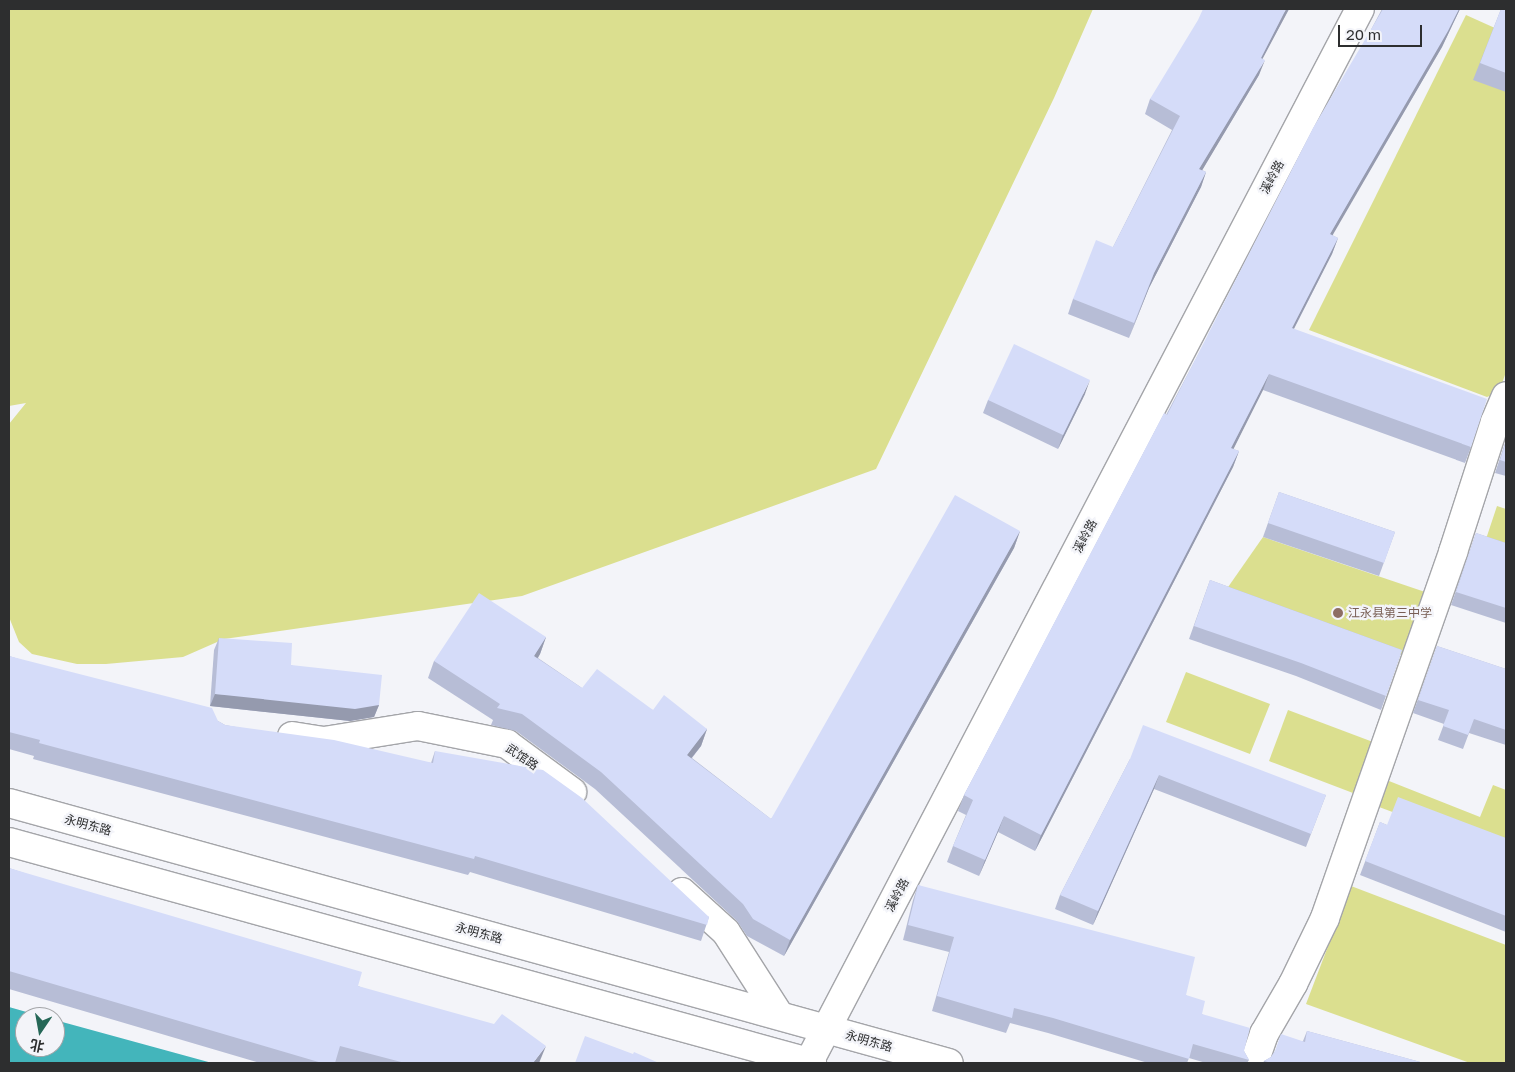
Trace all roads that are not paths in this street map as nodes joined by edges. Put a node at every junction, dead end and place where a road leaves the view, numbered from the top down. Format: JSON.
{"nodes":[{"id":1,"x":1360,"y":9,"type":"edge"},
{"id":2,"x":1506,"y":396,"type":"edge"},
{"id":3,"x":268,"y":732,"type":"edge"},
{"id":4,"x":9,"y":803,"type":"edge"},
{"id":5,"x":593,"y":809,"type":"edge"},
{"id":6,"x":9,"y":842,"type":"edge"},
{"id":7,"x":663,"y":874,"type":"edge"},
{"id":8,"x":779,"y":1015,"type":"junction"},
{"id":9,"x":827,"y":1029,"type":"junction"},
{"id":10,"x":810,"y":1063,"type":"edge"},
{"id":11,"x":949,"y":1063,"type":"edge"},
{"id":12,"x":1254,"y":1063,"type":"edge"}],
"edges":[{"from":1,"to":9,"type":"street","name":"溪岭路"},
{"from":2,"to":12,"type":"street"},
{"from":3,"to":5,"type":"street","name":"武馆路"},
{"from":4,"to":8,"type":"street","name":"永明东路"},
{"from":6,"to":10,"type":"street"},
{"from":7,"to":8,"type":"street"},
{"from":8,"to":9,"type":"street","name":"永明东路"},
{"from":9,"to":10,"type":"street","name":"溪岭路"},
{"from":9,"to":11,"type":"street","name":"永明东路"}]}
